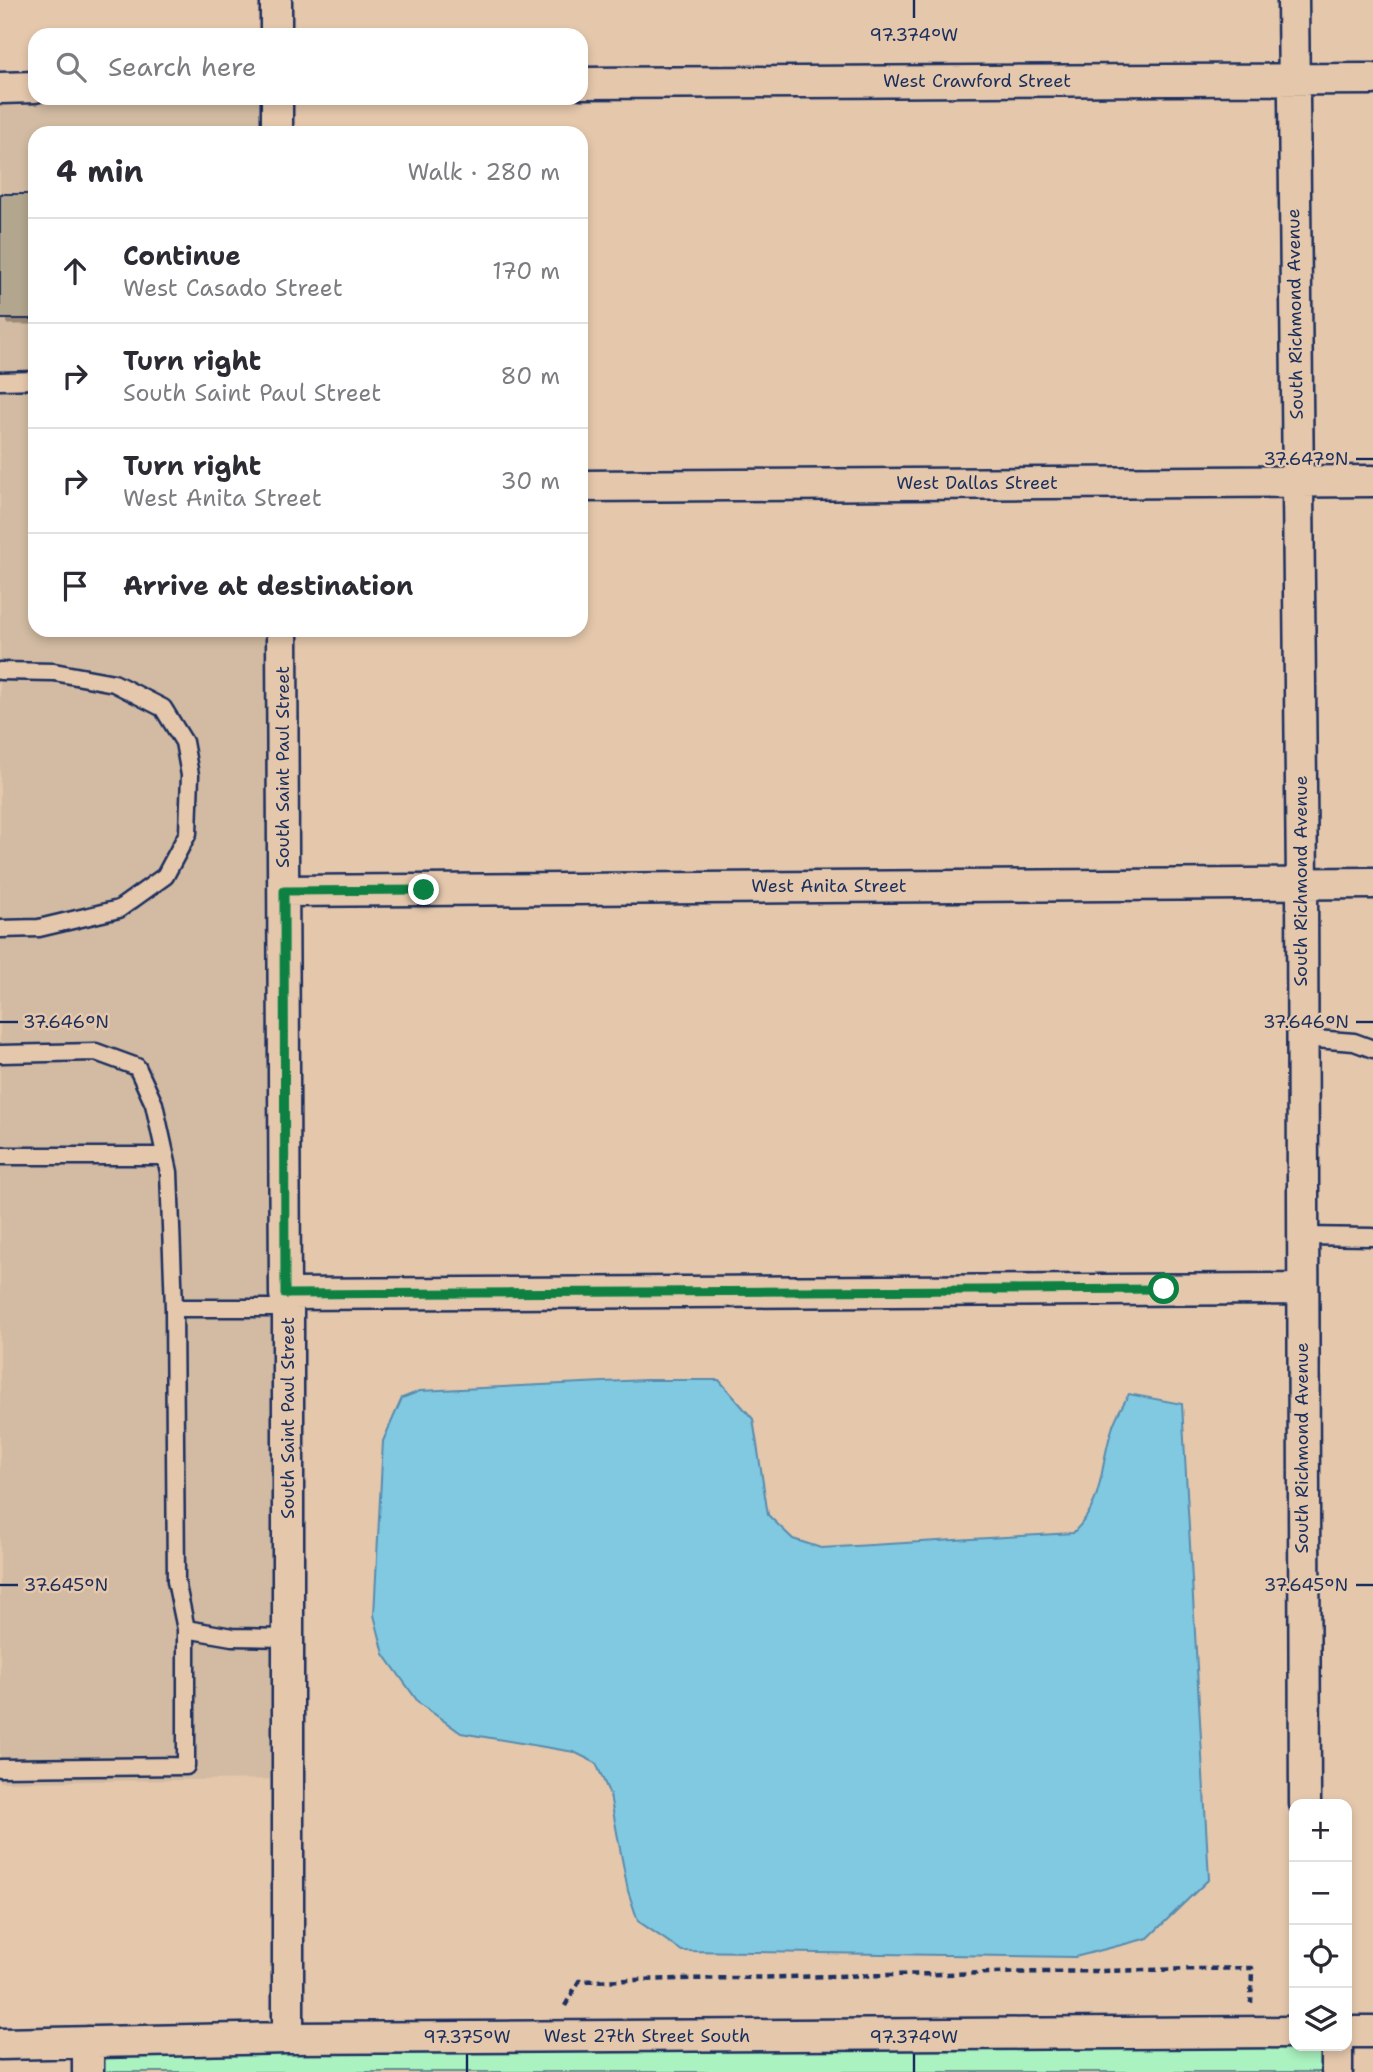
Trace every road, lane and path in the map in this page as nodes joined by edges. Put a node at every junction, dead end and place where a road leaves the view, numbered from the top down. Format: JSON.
{"nodes":[{"id":1,"x":276,"y":0,"type":"edge"},
{"id":2,"x":1293,"y":0,"type":"edge"},
{"id":3,"x":276,"y":28,"type":"edge"},
{"id":4,"x":1293,"y":79,"type":"junction"},
{"id":5,"x":1373,"y":79,"type":"edge"},
{"id":6,"x":588,"y":83,"type":"edge"},
{"id":7,"x":0,"y":88,"type":"edge"},
{"id":8,"x":28,"y":88,"type":"edge"},
{"id":9,"x":276,"y":105,"type":"edge"},
{"id":10,"x":277,"y":126,"type":"edge"},
{"id":11,"x":28,"y":380,"type":"edge"},
{"id":12,"x":0,"y":381,"type":"edge"},
{"id":13,"x":1373,"y":481,"type":"edge"},
{"id":14,"x":1297,"y":482,"type":"junction"},
{"id":15,"x":588,"y":486,"type":"edge"},
{"id":16,"x":282,"y":637,"type":"edge"},
{"id":17,"x":0,"y":671,"type":"edge"},
{"id":18,"x":1302,"y":883,"type":"junction"},
{"id":19,"x":1373,"y":883,"type":"edge"},
{"id":20,"x":284,"y":891,"type":"junction"},
{"id":21,"x":0,"y":929,"type":"edge"},
{"id":22,"x":1302,"y":1038,"type":"junction"},
{"id":23,"x":1373,"y":1049,"type":"edge"},
{"id":24,"x":0,"y":1054,"type":"edge"},
{"id":25,"x":0,"y":1156,"type":"edge"},
{"id":26,"x":165,"y":1156,"type":"junction"},
{"id":27,"x":1302,"y":1236,"type":"junction"},
{"id":28,"x":1373,"y":1237,"type":"edge"},
{"id":29,"x":1301,"y":1289,"type":"junction"},
{"id":30,"x":286,"y":1301,"type":"junction"},
{"id":31,"x":174,"y":1308,"type":"junction"},
{"id":32,"x":186,"y":1629,"type":"junction"},
{"id":33,"x":288,"y":1638,"type":"junction"},
{"id":34,"x":0,"y":1768,"type":"edge"},
{"id":35,"x":1304,"y":1799,"type":"edge"},
{"id":36,"x":562,"y":2011,"type":"dead end"},
{"id":37,"x":1289,"y":2032,"type":"edge"},
{"id":38,"x":1352,"y":2032,"type":"edge"},
{"id":39,"x":1373,"y":2032,"type":"edge"},
{"id":40,"x":1251,"y":2033,"type":"junction"},
{"id":41,"x":288,"y":2039,"type":"junction"},
{"id":42,"x":88,"y":2042,"type":"junction"},
{"id":43,"x":0,"y":2044,"type":"edge"},
{"id":44,"x":1336,"y":2051,"type":"edge"},
{"id":45,"x":89,"y":2072,"type":"edge"},
{"id":46,"x":1337,"y":2072,"type":"edge"}],
"edges":[{"from":1,"to":3,"type":"street"},
{"from":2,"to":4,"type":"street","name":"South Richmond Avenue"},
{"from":4,"to":5,"type":"street","name":"West Crawford Street"},
{"from":4,"to":6,"type":"street","name":"West Crawford Street"},
{"from":4,"to":14,"type":"street","name":"South Richmond Avenue"},
{"from":7,"to":8,"type":"street"},
{"from":9,"to":10,"type":"street"},
{"from":11,"to":12,"type":"lane"},
{"from":13,"to":14,"type":"street","name":"West Dallas Street"},
{"from":14,"to":15,"type":"street","name":"West Dallas Street"},
{"from":14,"to":18,"type":"street","name":"South Richmond Avenue"},
{"from":16,"to":20,"type":"street","name":"South Saint Paul Street"},
{"from":17,"to":21,"type":"lane"},
{"from":18,"to":19,"type":"street","name":"West Anita Street"},
{"from":18,"to":20,"type":"street","name":"West Anita Street"},
{"from":18,"to":22,"type":"street","name":"South Richmond Avenue"},
{"from":20,"to":30,"type":"street","name":"South Saint Paul Street"},
{"from":22,"to":23,"type":"lane"},
{"from":22,"to":27,"type":"street","name":"South Richmond Avenue"},
{"from":24,"to":26,"type":"lane"},
{"from":25,"to":26,"type":"lane"},
{"from":26,"to":31,"type":"lane"},
{"from":27,"to":28,"type":"lane"},
{"from":27,"to":29,"type":"street","name":"South Richmond Avenue"},
{"from":29,"to":30,"type":"street"},
{"from":29,"to":35,"type":"street","name":"South Richmond Avenue"},
{"from":30,"to":31,"type":"lane"},
{"from":30,"to":33,"type":"street","name":"South Saint Paul Street"},
{"from":31,"to":32,"type":"lane"},
{"from":32,"to":33,"type":"lane"},
{"from":32,"to":34,"type":"lane"},
{"from":33,"to":41,"type":"street","name":"South Saint Paul Street"},
{"from":36,"to":40,"type":"path"},
{"from":37,"to":40,"type":"street","name":"West 27th Street South"},
{"from":38,"to":39,"type":"street"},
{"from":40,"to":41,"type":"street","name":"West 27th Street South"},
{"from":41,"to":42,"type":"street","name":"West 27th Street South"},
{"from":42,"to":43,"type":"street","name":"West 27th Street South"},
{"from":42,"to":45,"type":"street"},
{"from":44,"to":46,"type":"street"}]}
